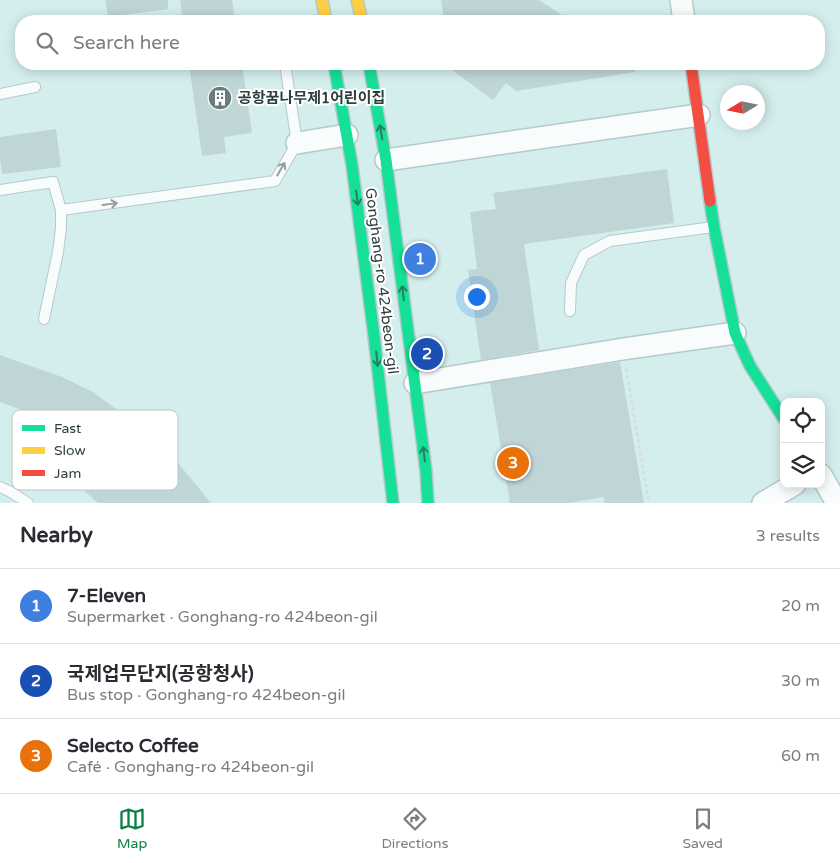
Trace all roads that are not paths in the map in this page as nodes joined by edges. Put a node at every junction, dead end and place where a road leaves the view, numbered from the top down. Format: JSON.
{"nodes":[{"id":1,"x":322,"y":0,"type":"edge"},
{"id":2,"x":357,"y":0,"type":"edge"},
{"id":3,"x":681,"y":0,"type":"edge"},
{"id":4,"x":325,"y":15,"type":"edge"},
{"id":5,"x":361,"y":15,"type":"edge"},
{"id":6,"x":683,"y":15,"type":"edge"},
{"id":7,"x":286,"y":70,"type":"edge"},
{"id":8,"x":335,"y":70,"type":"edge"},
{"id":9,"x":370,"y":70,"type":"edge"},
{"id":10,"x":692,"y":70,"type":"edge"},
{"id":11,"x":35,"y":87,"type":"dead end"},
{"id":12,"x":0,"y":94,"type":"edge"},
{"id":13,"x":699,"y":115,"type":"junction"},
{"id":14,"x":347,"y":135,"type":"junction"},
{"id":15,"x":297,"y":143,"type":"junction"},
{"id":16,"x":386,"y":160,"type":"junction"},
{"id":17,"x":0,"y":190,"type":"edge"},
{"id":18,"x":62,"y":210,"type":"junction"},
{"id":19,"x":714,"y":227,"type":"junction"},
{"id":20,"x":570,"y":311,"type":"dead end"},
{"id":21,"x":44,"y":319,"type":"dead end"},
{"id":22,"x":735,"y":333,"type":"junction"},
{"id":23,"x":415,"y":383,"type":"junction"},
{"id":24,"x":780,"y":413,"type":"edge"},
{"id":25,"x":825,"y":483,"type":"edge"},
{"id":26,"x":0,"y":487,"type":"edge"},
{"id":27,"x":788,"y":488,"type":"edge"},
{"id":28,"x":28,"y":503,"type":"edge"},
{"id":29,"x":393,"y":503,"type":"edge"},
{"id":30,"x":428,"y":503,"type":"edge"},
{"id":31,"x":764,"y":503,"type":"edge"},
{"id":32,"x":837,"y":503,"type":"edge"}],
"edges":[{"from":1,"to":4,"type":"street"},
{"from":2,"to":5,"type":"street"},
{"from":3,"to":6,"type":"street"},
{"from":7,"to":15,"type":"lane"},
{"from":8,"to":14,"type":"street","name":"Gonghang-ro 424beon-gil"},
{"from":16,"to":9,"type":"street","name":"Gonghang-ro 424beon-gil","one_way":true},
{"from":10,"to":13,"type":"street"},
{"from":11,"to":12,"type":"lane"},
{"from":13,"to":16,"type":"street"},
{"from":13,"to":19,"type":"street"},
{"from":14,"to":15,"type":"street"},
{"from":14,"to":29,"type":"street","name":"Gonghang-ro 424beon-gil","one_way":true},
{"from":18,"to":15,"type":"lane","one_way":true},
{"from":23,"to":16,"type":"street","name":"Gonghang-ro 424beon-gil","one_way":true},
{"from":17,"to":18,"type":"lane"},
{"from":18,"to":21,"type":"lane"},
{"from":19,"to":20,"type":"lane"},
{"from":19,"to":22,"type":"street"},
{"from":22,"to":23,"type":"street"},
{"from":22,"to":24,"type":"street"},
{"from":30,"to":23,"type":"street","name":"Gonghang-ro 424beon-gil","one_way":true},
{"from":25,"to":32,"type":"street"},
{"from":26,"to":28,"type":"lane"},
{"from":27,"to":31,"type":"street"}]}
